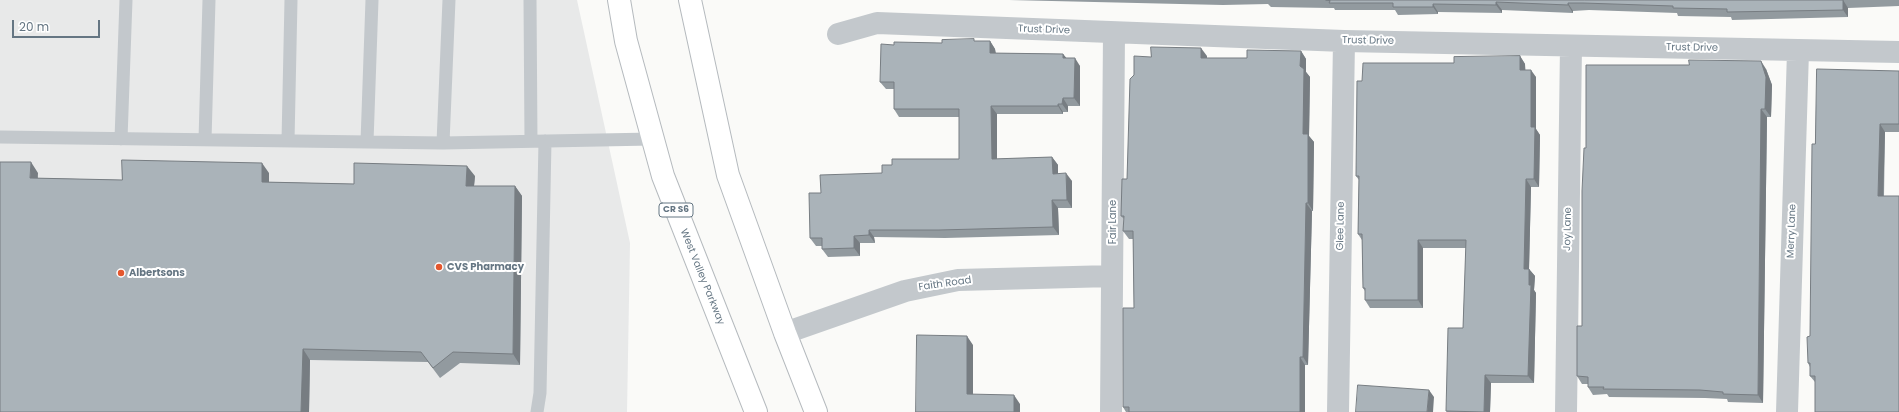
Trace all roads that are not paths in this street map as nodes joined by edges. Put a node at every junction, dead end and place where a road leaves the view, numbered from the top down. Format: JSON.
{"nodes":[{"id":1,"x":126,"y":0,"type":"edge"},
{"id":2,"x":209,"y":0,"type":"edge"},
{"id":3,"x":291,"y":0,"type":"edge"},
{"id":4,"x":372,"y":0,"type":"edge"},
{"id":5,"x":449,"y":0,"type":"edge"},
{"id":6,"x":530,"y":0,"type":"edge"},
{"id":7,"x":619,"y":0,"type":"edge"},
{"id":8,"x":690,"y":0,"type":"edge"},
{"id":9,"x":1114,"y":33,"type":"junction"},
{"id":10,"x":838,"y":34,"type":"dead end"},
{"id":11,"x":1344,"y":41,"type":"junction"},
{"id":12,"x":1571,"y":46,"type":"junction"},
{"id":13,"x":1798,"y":51,"type":"junction"},
{"id":14,"x":1899,"y":52,"type":"edge"},
{"id":15,"x":0,"y":137,"type":"edge"},
{"id":16,"x":652,"y":138,"type":"junction"},
{"id":17,"x":121,"y":139,"type":"junction"},
{"id":18,"x":205,"y":140,"type":"junction"},
{"id":19,"x":288,"y":141,"type":"junction"},
{"id":20,"x":531,"y":141,"type":"junction"},
{"id":21,"x":545,"y":141,"type":"junction"},
{"id":22,"x":367,"y":142,"type":"junction"},
{"id":23,"x":443,"y":143,"type":"junction"},
{"id":24,"x":1112,"y":276,"type":"junction"},
{"id":25,"x":785,"y":333,"type":"junction"},
{"id":26,"x":537,"y":412,"type":"edge"},
{"id":27,"x":756,"y":412,"type":"edge"},
{"id":28,"x":816,"y":412,"type":"edge"},
{"id":29,"x":1111,"y":412,"type":"edge"},
{"id":30,"x":1338,"y":412,"type":"edge"},
{"id":31,"x":1566,"y":412,"type":"edge"},
{"id":32,"x":1787,"y":412,"type":"edge"}],
"edges":[{"from":1,"to":17,"type":"lane"},
{"from":2,"to":18,"type":"lane"},
{"from":3,"to":19,"type":"lane"},
{"from":4,"to":22,"type":"lane"},
{"from":5,"to":23,"type":"lane"},
{"from":6,"to":20,"type":"lane"},
{"from":7,"to":16,"type":"main road","name":"West Valley Parkway","number":"CR S6"},
{"from":8,"to":25,"type":"main road"},
{"from":9,"to":10,"type":"street","name":"Trust Drive"},
{"from":9,"to":11,"type":"street","name":"Trust Drive"},
{"from":9,"to":24,"type":"street","name":"Fair Lane"},
{"from":11,"to":12,"type":"street","name":"Trust Drive"},
{"from":11,"to":30,"type":"street","name":"Glee Lane"},
{"from":12,"to":13,"type":"street","name":"Trust Drive"},
{"from":12,"to":31,"type":"street","name":"Joy Lane"},
{"from":13,"to":14,"type":"street","name":"Trust Drive"},
{"from":13,"to":32,"type":"street","name":"Merry Lane"},
{"from":15,"to":17,"type":"lane"},
{"from":16,"to":21,"type":"lane"},
{"from":16,"to":27,"type":"main road","name":"West Valley Parkway","number":"CR S6"},
{"from":17,"to":18,"type":"lane"},
{"from":18,"to":19,"type":"lane"},
{"from":19,"to":22,"type":"lane"},
{"from":20,"to":21,"type":"lane"},
{"from":20,"to":23,"type":"lane"},
{"from":21,"to":26,"type":"lane"},
{"from":22,"to":23,"type":"lane"},
{"from":24,"to":25,"type":"street","name":"Faith Road"},
{"from":24,"to":29,"type":"street","name":"Fair Lane"},
{"from":25,"to":28,"type":"main road"}]}
